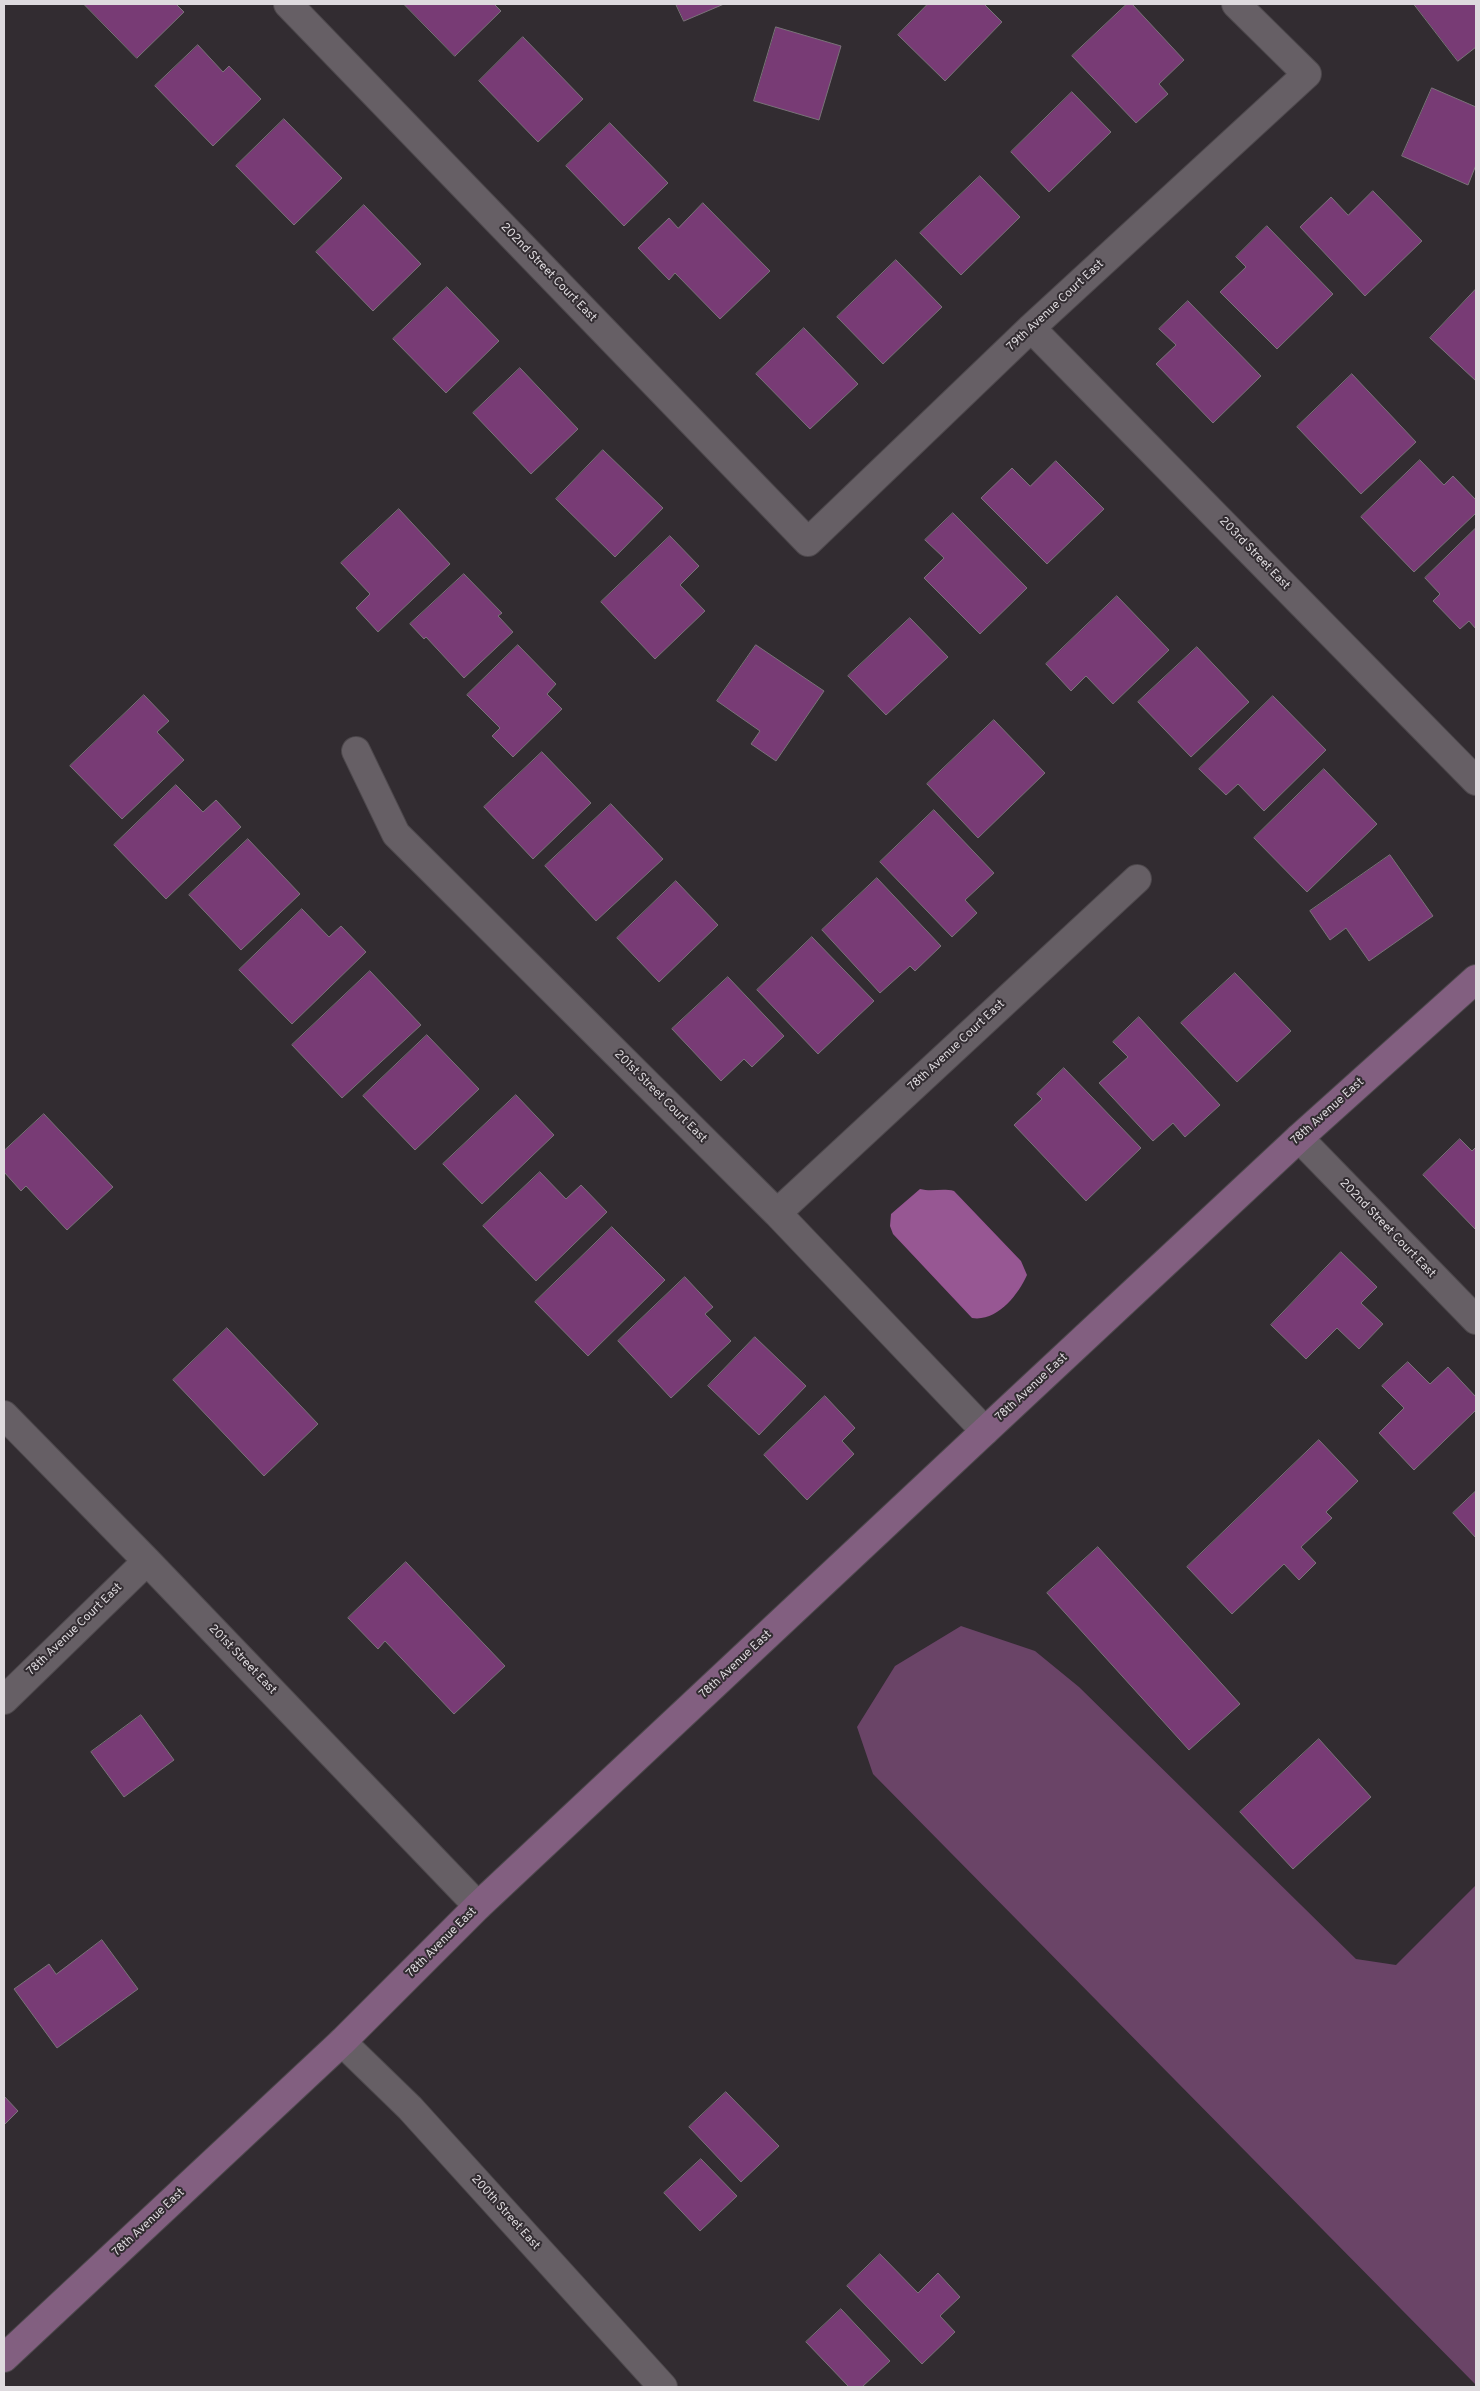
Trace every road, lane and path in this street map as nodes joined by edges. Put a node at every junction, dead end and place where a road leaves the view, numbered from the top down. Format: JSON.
{"nodes":[{"id":1,"x":288,"y":4,"type":"edge"},
{"id":2,"x":1236,"y":4,"type":"edge"},
{"id":3,"x":1032,"y":328,"type":"junction"},
{"id":4,"x":808,"y":542,"type":"joint"},
{"id":5,"x":356,"y":750,"type":"dead end"},
{"id":6,"x":1476,"y":781,"type":"edge"},
{"id":7,"x":1137,"y":879,"type":"dead end"},
{"id":8,"x":1476,"y":979,"type":"edge"},
{"id":9,"x":1299,"y":1138,"type":"junction"},
{"id":10,"x":777,"y":1213,"type":"junction"},
{"id":11,"x":1474,"y":1313,"type":"edge"},
{"id":12,"x":4,"y":1415,"type":"edge"},
{"id":13,"x":985,"y":1431,"type":"junction"},
{"id":14,"x":147,"y":1561,"type":"junction"},
{"id":15,"x":4,"y":1700,"type":"edge"},
{"id":16,"x":478,"y":1906,"type":"junction"},
{"id":17,"x":342,"y":2042,"type":"junction"},
{"id":18,"x":4,"y":2358,"type":"edge"},
{"id":19,"x":663,"y":2387,"type":"edge"}],
"edges":[{"from":1,"to":4,"type":"street","name":"202nd Street Court East"},
{"from":2,"to":3,"type":"street","name":"79th Avenue Court East"},
{"from":3,"to":4,"type":"street","name":"79th Avenue Court East"},
{"from":3,"to":6,"type":"street","name":"203rd Street East"},
{"from":5,"to":10,"type":"street","name":"201st Street Court East"},
{"from":7,"to":10,"type":"street","name":"78th Avenue Court East"},
{"from":8,"to":9,"type":"street","name":"78th Avenue East"},
{"from":9,"to":11,"type":"street","name":"202nd Street Court East"},
{"from":9,"to":13,"type":"street","name":"78th Avenue East"},
{"from":10,"to":13,"type":"street","name":"201st Street Court East"},
{"from":12,"to":14,"type":"street","name":"201st Street East"},
{"from":13,"to":16,"type":"street","name":"78th Avenue East"},
{"from":14,"to":15,"type":"street","name":"78th Avenue Court East"},
{"from":14,"to":16,"type":"street","name":"201st Street East"},
{"from":16,"to":17,"type":"street","name":"78th Avenue East"},
{"from":17,"to":18,"type":"street","name":"78th Avenue East"},
{"from":17,"to":19,"type":"street","name":"200th Street East"}]}
